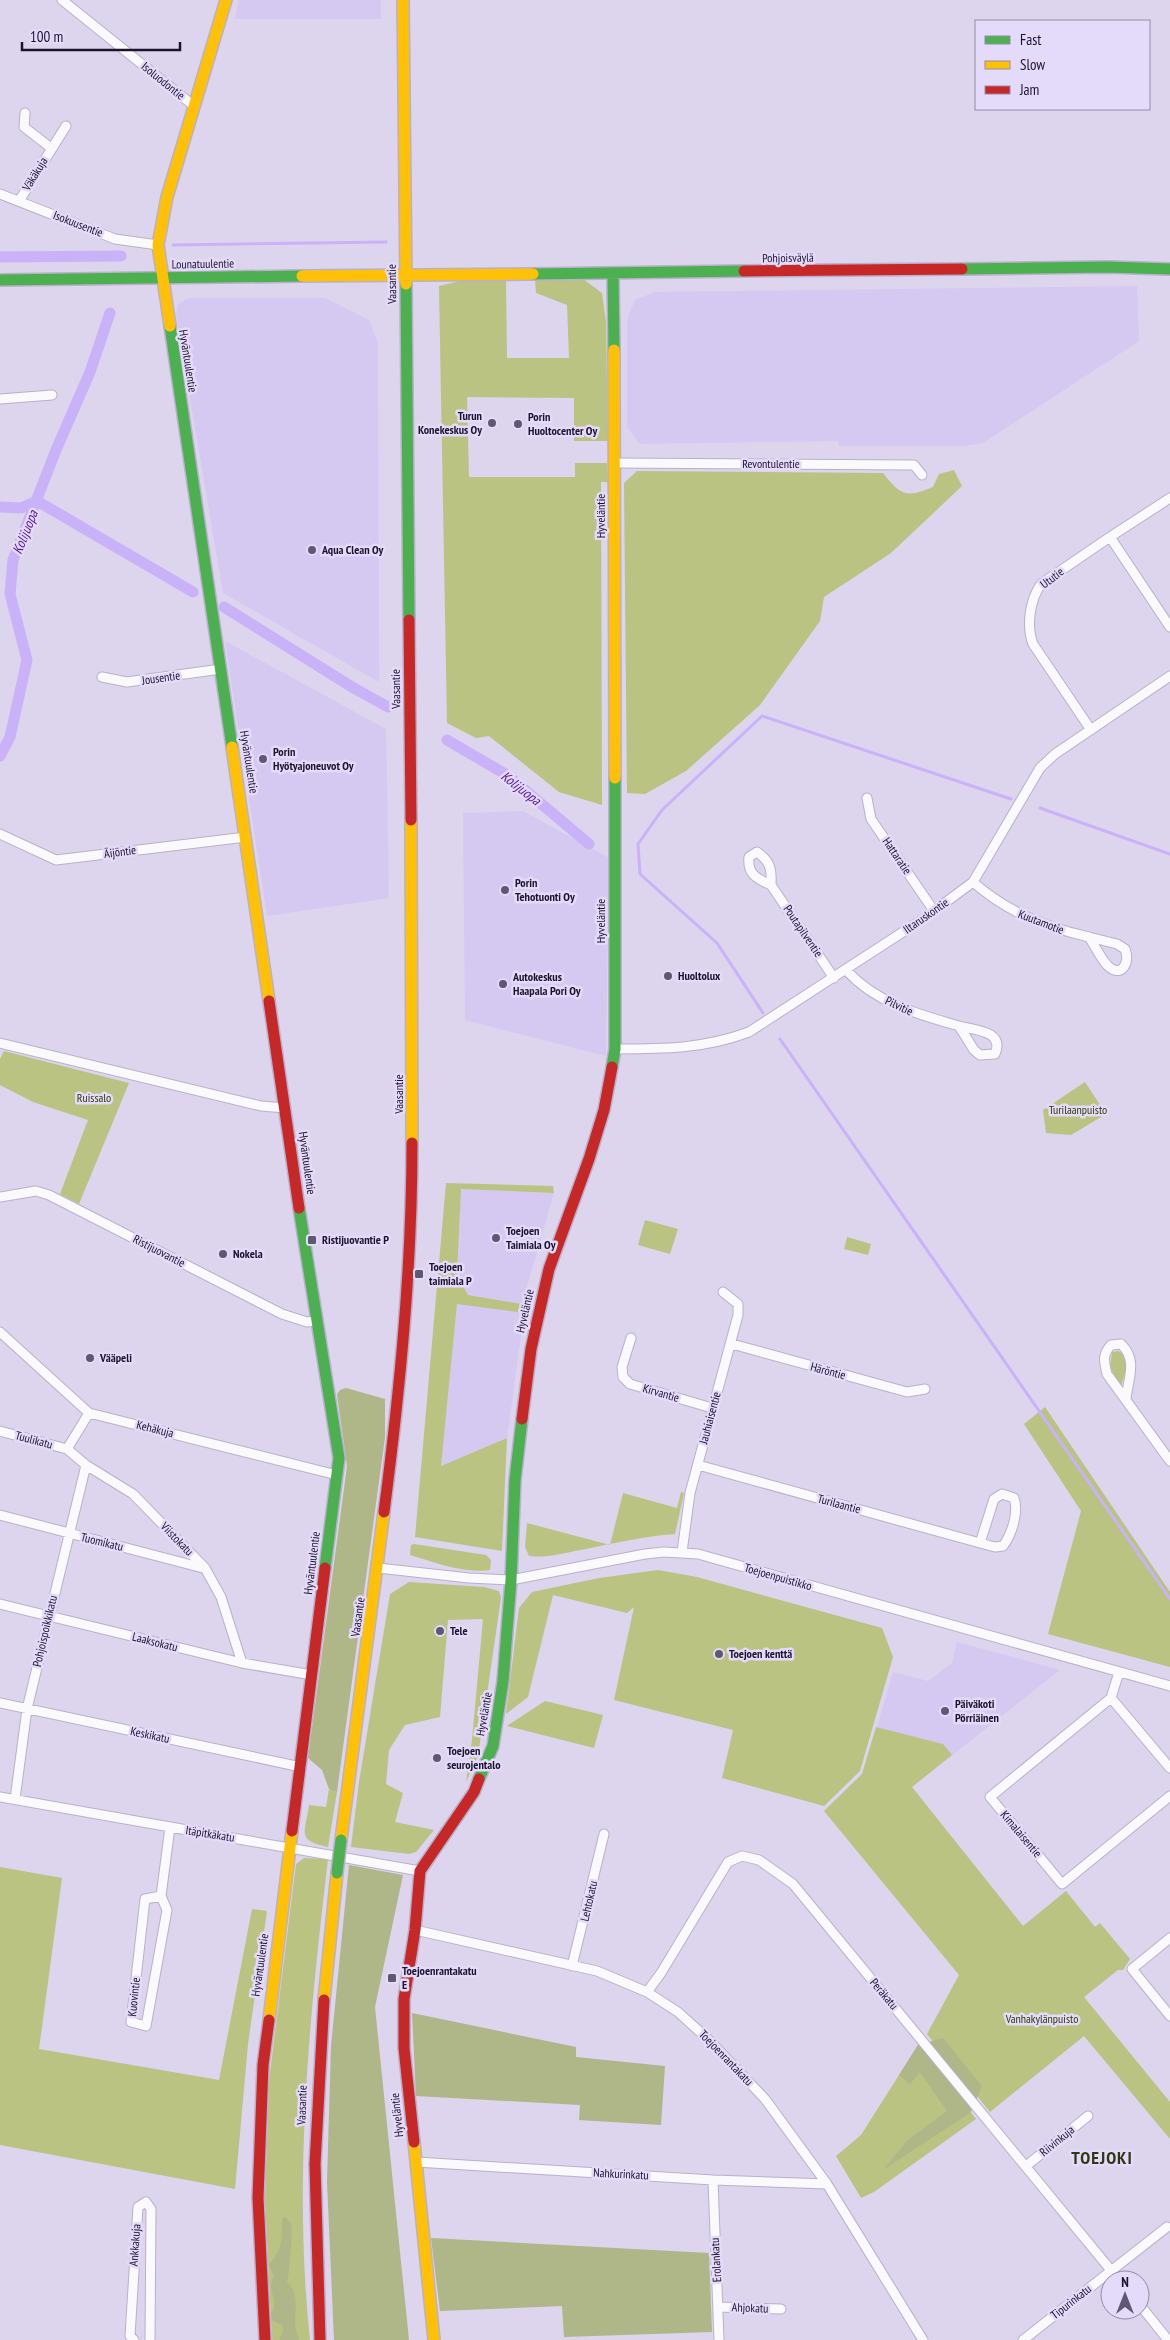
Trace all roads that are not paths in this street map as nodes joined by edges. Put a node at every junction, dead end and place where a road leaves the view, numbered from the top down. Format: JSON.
{"nodes":[{"id":1,"x":62,"y":0,"type":"edge"},
{"id":2,"x":403,"y":0,"type":"edge"},
{"id":3,"x":225,"y":1,"type":"edge"},
{"id":4,"x":194,"y":106,"type":"junction"},
{"id":5,"x":25,"y":113,"type":"dead end"},
{"id":6,"x":66,"y":126,"type":"dead end"},
{"id":7,"x":51,"y":148,"type":"junction"},
{"id":8,"x":0,"y":194,"type":"edge"},
{"id":9,"x":19,"y":201,"type":"junction"},
{"id":10,"x":158,"y":245,"type":"junction"},
{"id":11,"x":1170,"y":269,"type":"edge"},
{"id":12,"x":613,"y":273,"type":"junction"},
{"id":13,"x":406,"y":276,"type":"junction"},
{"id":14,"x":162,"y":278,"type":"junction"},
{"id":15,"x":0,"y":280,"type":"edge"},
{"id":16,"x":52,"y":395,"type":"dead end"},
{"id":17,"x":0,"y":399,"type":"edge"},
{"id":18,"x":615,"y":463,"type":"junction"},
{"id":19,"x":922,"y":475,"type":"dead end"},
{"id":20,"x":1170,"y":498,"type":"edge"},
{"id":21,"x":1110,"y":537,"type":"junction"},
{"id":22,"x":1170,"y":627,"type":"edge"},
{"id":23,"x":220,"y":669,"type":"junction"},
{"id":24,"x":1170,"y":676,"type":"edge"},
{"id":25,"x":102,"y":677,"type":"dead end"},
{"id":26,"x":1091,"y":730,"type":"junction"},
{"id":27,"x":867,"y":798,"type":"dead end"},
{"id":28,"x":0,"y":834,"type":"edge"},
{"id":29,"x":246,"y":836,"type":"junction"},
{"id":30,"x":973,"y":882,"type":"junction"},
{"id":31,"x":772,"y":885,"type":"dead end"},
{"id":32,"x":934,"y":911,"type":"junction"},
{"id":33,"x":1089,"y":937,"type":"junction"},
{"id":34,"x":846,"y":970,"type":"junction"},
{"id":35,"x":834,"y":978,"type":"junction"},
{"id":36,"x":960,"y":1026,"type":"dead end"},
{"id":37,"x":0,"y":1043,"type":"edge"},
{"id":38,"x":615,"y":1049,"type":"junction"},
{"id":39,"x":285,"y":1108,"type":"junction"},
{"id":40,"x":0,"y":1197,"type":"edge"},
{"id":41,"x":723,"y":1292,"type":"dead end"},
{"id":42,"x":317,"y":1321,"type":"junction"},
{"id":43,"x":0,"y":1332,"type":"edge"},
{"id":44,"x":631,"y":1338,"type":"dead end"},
{"id":45,"x":732,"y":1344,"type":"junction"},
{"id":46,"x":925,"y":1389,"type":"dead end"},
{"id":47,"x":1126,"y":1399,"type":"junction"},
{"id":48,"x":712,"y":1408,"type":"junction"},
{"id":49,"x":89,"y":1413,"type":"junction"},
{"id":50,"x":0,"y":1431,"type":"edge"},
{"id":51,"x":67,"y":1449,"type":"junction"},
{"id":52,"x":1170,"y":1461,"type":"edge"},
{"id":53,"x":86,"y":1465,"type":"junction"},
{"id":54,"x":698,"y":1465,"type":"junction"},
{"id":55,"x":337,"y":1475,"type":"junction"},
{"id":56,"x":0,"y":1515,"type":"edge"},
{"id":57,"x":69,"y":1534,"type":"junction"},
{"id":58,"x":980,"y":1543,"type":"junction"},
{"id":59,"x":682,"y":1552,"type":"junction"},
{"id":60,"x":205,"y":1568,"type":"junction"},
{"id":61,"x":378,"y":1568,"type":"junction"},
{"id":62,"x":511,"y":1580,"type":"junction"},
{"id":63,"x":0,"y":1604,"type":"edge"},
{"id":64,"x":49,"y":1617,"type":"junction"},
{"id":65,"x":242,"y":1663,"type":"junction"},
{"id":66,"x":1119,"y":1672,"type":"junction"},
{"id":67,"x":312,"y":1675,"type":"junction"},
{"id":68,"x":1170,"y":1686,"type":"edge"},
{"id":69,"x":1111,"y":1698,"type":"junction"},
{"id":70,"x":0,"y":1703,"type":"edge"},
{"id":71,"x":27,"y":1708,"type":"junction"},
{"id":72,"x":301,"y":1767,"type":"junction"},
{"id":73,"x":1170,"y":1768,"type":"edge"},
{"id":74,"x":1170,"y":1796,"type":"edge"},
{"id":75,"x":0,"y":1797,"type":"edge"},
{"id":76,"x":15,"y":1799,"type":"junction"},
{"id":77,"x":170,"y":1827,"type":"junction"},
{"id":78,"x":604,"y":1834,"type":"dead end"},
{"id":79,"x":290,"y":1847,"type":"junction"},
{"id":80,"x":420,"y":1871,"type":"junction"},
{"id":81,"x":161,"y":1896,"type":"junction"},
{"id":82,"x":415,"y":1930,"type":"junction"},
{"id":83,"x":1170,"y":1938,"type":"edge"},
{"id":84,"x":572,"y":1966,"type":"junction"},
{"id":85,"x":647,"y":1992,"type":"junction"},
{"id":86,"x":1170,"y":2016,"type":"edge"},
{"id":87,"x":1088,"y":2116,"type":"dead end"},
{"id":88,"x":416,"y":2162,"type":"junction"},
{"id":89,"x":1026,"y":2166,"type":"junction"},
{"id":90,"x":713,"y":2180,"type":"junction"},
{"id":91,"x":827,"y":2184,"type":"junction"},
{"id":92,"x":1167,"y":2228,"type":"dead end"},
{"id":93,"x":1111,"y":2270,"type":"joint"},
{"id":94,"x":1100,"y":2279,"type":"edge"},
{"id":95,"x":718,"y":2308,"type":"junction"},
{"id":96,"x":781,"y":2309,"type":"dead end"},
{"id":97,"x":1150,"y":2318,"type":"edge"},
{"id":98,"x":134,"y":2340,"type":"edge"},
{"id":99,"x":150,"y":2340,"type":"edge"},
{"id":100,"x":265,"y":2340,"type":"edge"},
{"id":101,"x":320,"y":2340,"type":"edge"},
{"id":102,"x":434,"y":2340,"type":"edge"},
{"id":103,"x":719,"y":2340,"type":"edge"},
{"id":104,"x":923,"y":2340,"type":"edge"},
{"id":105,"x":1023,"y":2340,"type":"edge"},
{"id":106,"x":1168,"y":2340,"type":"edge"}],
"edges":[{"from":1,"to":4,"type":"street","name":"Isoluodontie"},
{"from":2,"to":13,"type":"street","name":"Vaasantie"},
{"from":3,"to":4,"type":"street","name":"Hyväntuulentie"},
{"from":4,"to":10,"type":"street","name":"Hyväntuulentie"},
{"from":5,"to":7,"type":"street","name":"Väkäkuja"},
{"from":6,"to":7,"type":"street","name":"Väkäkuja"},
{"from":7,"to":9,"type":"street","name":"Väkäkuja"},
{"from":8,"to":9,"type":"street","name":"Isokuusentie"},
{"from":9,"to":10,"type":"street","name":"Isokuusentie"},
{"from":10,"to":14,"type":"street","name":"Hyväntuulentie"},
{"from":11,"to":12,"type":"street","name":"Pohjoisväylä"},
{"from":12,"to":13,"type":"street","name":"Pohjoisväylä"},
{"from":12,"to":18,"type":"street","name":"Hyveläntie"},
{"from":13,"to":14,"type":"street","name":"Lounatuulentie"},
{"from":13,"to":61,"type":"street","name":"Vaasantie"},
{"from":14,"to":15,"type":"street","name":"Lounatuulentie"},
{"from":14,"to":23,"type":"street","name":"Hyväntuulentie"},
{"from":16,"to":17,"type":"street"},
{"from":18,"to":19,"type":"street","name":"Revontulentie"},
{"from":18,"to":38,"type":"street","name":"Hyveläntie"},
{"from":20,"to":21,"type":"street","name":"Ututie"},
{"from":21,"to":22,"type":"street"},
{"from":21,"to":26,"type":"street","name":"Ututie"},
{"from":23,"to":25,"type":"street","name":"Jousentie"},
{"from":23,"to":29,"type":"street","name":"Hyväntuulentie"},
{"from":24,"to":26,"type":"street","name":"Iltaruskontie"},
{"from":26,"to":30,"type":"street","name":"Iltaruskontie"},
{"from":27,"to":32,"type":"street","name":"Hattaratie"},
{"from":28,"to":29,"type":"street","name":"Äijöntie"},
{"from":29,"to":39,"type":"street","name":"Hyväntuulentie"},
{"from":30,"to":32,"type":"street","name":"Iltaruskontie"},
{"from":30,"to":33,"type":"street","name":"Kuutamotie"},
{"from":31,"to":35,"type":"street","name":"Poutapilventie"},
{"from":32,"to":34,"type":"street","name":"Iltaruskontie"},
{"from":33,"to":33,"type":"street","name":"Kuutamotie"},
{"from":34,"to":35,"type":"street","name":"Iltaruskontie"},
{"from":34,"to":36,"type":"street","name":"Pilvitie"},
{"from":35,"to":38,"type":"street","name":"Iltaruskontie"},
{"from":37,"to":39,"type":"street"},
{"from":38,"to":62,"type":"street","name":"Hyveläntie"},
{"from":39,"to":42,"type":"street","name":"Hyväntuulentie"},
{"from":40,"to":42,"type":"street","name":"Ristijuovantie"},
{"from":41,"to":45,"type":"street","name":"Jauhiaisentie"},
{"from":42,"to":55,"type":"street","name":"Hyväntuulentie"},
{"from":43,"to":49,"type":"street","name":"Kehäkuja"},
{"from":44,"to":48,"type":"street","name":"Kirvantie"},
{"from":45,"to":46,"type":"street","name":"Häröntie"},
{"from":45,"to":48,"type":"street","name":"Jauhiaisentie"},
{"from":47,"to":47,"type":"street"},
{"from":47,"to":52,"type":"street"},
{"from":48,"to":54,"type":"street","name":"Jauhiaisentie"},
{"from":49,"to":51,"type":"street"},
{"from":49,"to":55,"type":"street","name":"Kehäkuja"},
{"from":50,"to":51,"type":"street","name":"Tuulikatu"},
{"from":51,"to":53,"type":"street","name":"Viistokatu"},
{"from":53,"to":57,"type":"street","name":"Pohjoispoikkikatu"},
{"from":53,"to":60,"type":"street","name":"Viistokatu"},
{"from":54,"to":58,"type":"street","name":"Turilaantie"},
{"from":54,"to":59,"type":"street","name":"Jauhiaisentie"},
{"from":55,"to":67,"type":"street","name":"Hyväntuulentie"},
{"from":56,"to":57,"type":"street","name":"Tuomikatu"},
{"from":57,"to":60,"type":"street","name":"Tuomikatu"},
{"from":57,"to":64,"type":"street","name":"Pohjoispoikkikatu"},
{"from":58,"to":58,"type":"street","name":"Turilaantie"},
{"from":59,"to":62,"type":"street","name":"Toejoenpuistikko"},
{"from":59,"to":66,"type":"street","name":"Toejoenpuistikko"},
{"from":60,"to":65,"type":"street","name":"Viistokatu"},
{"from":61,"to":62,"type":"street","name":"Toejoenpuistikko"},
{"from":61,"to":101,"type":"street","name":"Vaasantie","bridge":true},
{"from":62,"to":80,"type":"street","name":"Hyveläntie"},
{"from":63,"to":64,"type":"street","name":"Laaksokatu"},
{"from":64,"to":65,"type":"street","name":"Laaksokatu"},
{"from":64,"to":71,"type":"street","name":"Pohjoispoikkikatu"},
{"from":65,"to":67,"type":"street","name":"Laaksokatu"},
{"from":66,"to":68,"type":"street","name":"Toejoenpuistikko"},
{"from":66,"to":69,"type":"street"},
{"from":67,"to":72,"type":"street","name":"Hyväntuulentie"},
{"from":69,"to":73,"type":"street"},
{"from":69,"to":74,"type":"street","name":"Kimalaisentie"},
{"from":70,"to":71,"type":"street","name":"Keskikatu"},
{"from":71,"to":72,"type":"street","name":"Keskikatu"},
{"from":71,"to":76,"type":"street","name":"Pohjoispoikkikatu"},
{"from":72,"to":79,"type":"street","name":"Hyväntuulentie"},
{"from":75,"to":76,"type":"street","name":"Itäpitkäkatu"},
{"from":76,"to":77,"type":"street","name":"Itäpitkäkatu"},
{"from":77,"to":79,"type":"street","name":"Itäpitkäkatu"},
{"from":77,"to":81,"type":"street","name":"Kuovintie"},
{"from":78,"to":84,"type":"street","name":"Lehtokatu"},
{"from":79,"to":80,"type":"street","name":"Itäpitkäkatu"},
{"from":79,"to":100,"type":"street","name":"Hyväntuulentie"},
{"from":80,"to":82,"type":"street","name":"Hyveläntie"},
{"from":81,"to":81,"type":"street","name":"Kuovintie"},
{"from":82,"to":84,"type":"street","name":"Toejoenrantakatu"},
{"from":82,"to":88,"type":"street","name":"Hyveläntie"},
{"from":83,"to":86,"type":"street"},
{"from":84,"to":85,"type":"street","name":"Toejoenrantakatu"},
{"from":85,"to":89,"type":"street","name":"Peräkatu"},
{"from":85,"to":91,"type":"street","name":"Toejoenrantakatu"},
{"from":87,"to":89,"type":"street","name":"Riivinkuja"},
{"from":88,"to":90,"type":"street","name":"Nahkurinkatu"},
{"from":88,"to":102,"type":"street","name":"Hyveläntie"},
{"from":89,"to":93,"type":"street","name":"Peräkatu"},
{"from":90,"to":91,"type":"street","name":"Nahkurinkatu"},
{"from":90,"to":95,"type":"street","name":"Erolankatu"},
{"from":91,"to":104,"type":"street","name":"Toejoenrantakatu"},
{"from":92,"to":93,"type":"street","name":"Tipurinkatu"},
{"from":94,"to":105,"type":"street","name":"Tipurinkatu"},
{"from":95,"to":96,"type":"street","name":"Ahjokatu"},
{"from":95,"to":103,"type":"street","name":"Erolankatu"},
{"from":97,"to":106,"type":"street"},
{"from":98,"to":99,"type":"street","name":"Ankkakuja"}]}
